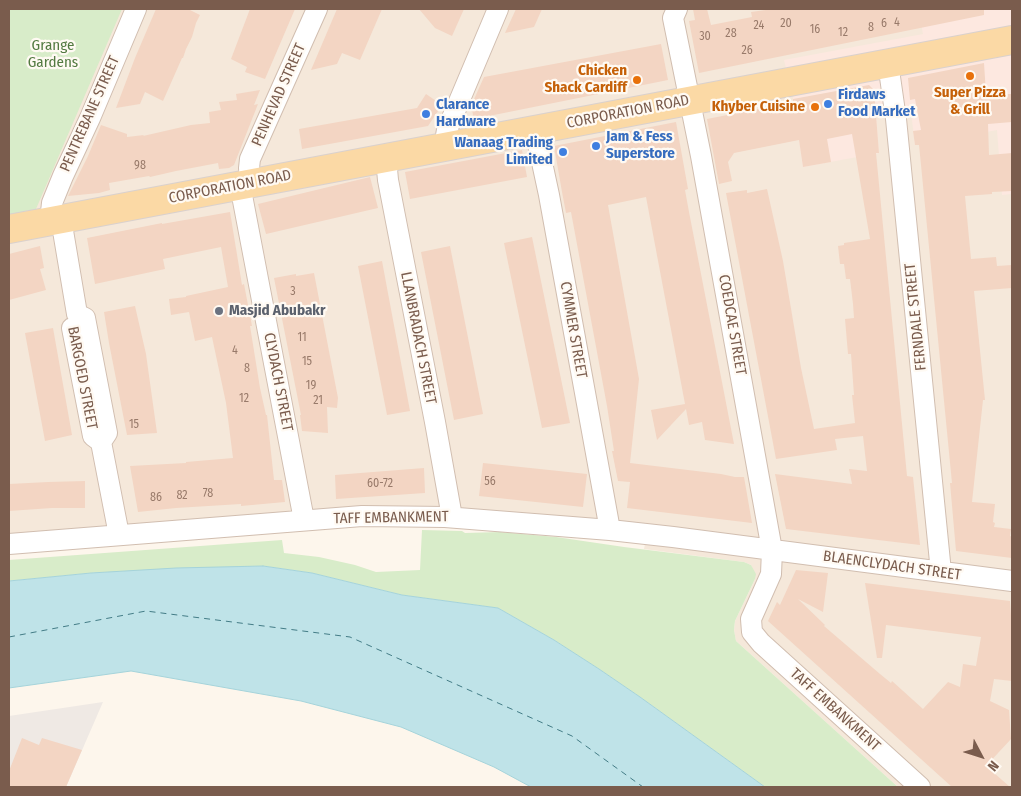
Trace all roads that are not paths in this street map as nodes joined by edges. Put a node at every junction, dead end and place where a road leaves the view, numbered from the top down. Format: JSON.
{"nodes":[{"id":1,"x":136,"y":9,"type":"edge"},
{"id":2,"x":317,"y":9,"type":"edge"},
{"id":3,"x":498,"y":9,"type":"edge"},
{"id":4,"x":677,"y":9,"type":"edge"},
{"id":5,"x":1012,"y":40,"type":"edge"},
{"id":6,"x":888,"y":63,"type":"junction"},
{"id":7,"x":690,"y":101,"type":"junction"},
{"id":8,"x":535,"y":130,"type":"junction"},
{"id":9,"x":444,"y":147,"type":"junction"},
{"id":10,"x":386,"y":158,"type":"junction"},
{"id":11,"x":245,"y":185,"type":"junction"},
{"id":12,"x":57,"y":220,"type":"junction"},
{"id":13,"x":9,"y":229,"type":"edge"},
{"id":14,"x":452,"y":517,"type":"junction"},
{"id":15,"x":304,"y":520,"type":"junction"},
{"id":16,"x":610,"y":530,"type":"junction"},
{"id":17,"x":119,"y":535,"type":"junction"},
{"id":18,"x":9,"y":544,"type":"edge"},
{"id":19,"x":772,"y":550,"type":"junction"},
{"id":20,"x":941,"y":572,"type":"junction"},
{"id":21,"x":1012,"y":581,"type":"edge"},
{"id":22,"x":752,"y":632,"type":"joint"},
{"id":23,"x":920,"y":787,"type":"edge"}],
"edges":[{"from":1,"to":12,"type":"street","name":"PENTREBANE STREET"},
{"from":2,"to":11,"type":"street","name":"PENHEVAD STREET"},
{"from":3,"to":9,"type":"street"},
{"from":4,"to":7,"type":"street","name":"COEDCAE STREET"},
{"from":5,"to":6,"type":"main road","name":"CORPORATION ROAD"},
{"from":6,"to":7,"type":"main road","name":"CORPORATION ROAD"},
{"from":6,"to":20,"type":"street","name":"FERNDALE STREET"},
{"from":7,"to":8,"type":"main road","name":"CORPORATION ROAD"},
{"from":7,"to":19,"type":"street","name":"COEDCAE STREET"},
{"from":8,"to":9,"type":"main road","name":"CORPORATION ROAD"},
{"from":8,"to":16,"type":"street","name":"CYMMER STREET"},
{"from":9,"to":10,"type":"main road","name":"CORPORATION ROAD"},
{"from":10,"to":11,"type":"main road","name":"CORPORATION ROAD"},
{"from":10,"to":14,"type":"street","name":"LLANBRADACH STREET"},
{"from":11,"to":12,"type":"main road","name":"CORPORATION ROAD"},
{"from":11,"to":15,"type":"street","name":"CLYDACH STREET"},
{"from":12,"to":13,"type":"main road","name":"CORPORATION ROAD"},
{"from":12,"to":17,"type":"street","name":"BARGOED STREET"},
{"from":14,"to":15,"type":"street","name":"TAFF EMBANKMENT"},
{"from":14,"to":16,"type":"street","name":"TAFF EMBANKMENT"},
{"from":15,"to":17,"type":"street","name":"TAFF EMBANKMENT"},
{"from":16,"to":19,"type":"street","name":"TAFF EMBANKMENT"},
{"from":17,"to":18,"type":"street","name":"TAFF EMBANKMENT"},
{"from":19,"to":20,"type":"street","name":"BLAENCLYDACH STREET"},
{"from":19,"to":22,"type":"street","name":"COEDCAE STREET"},
{"from":20,"to":21,"type":"street","name":"BLAENCLYDACH STREET"},
{"from":22,"to":23,"type":"street","name":"TAFF EMBANKMENT"}]}
